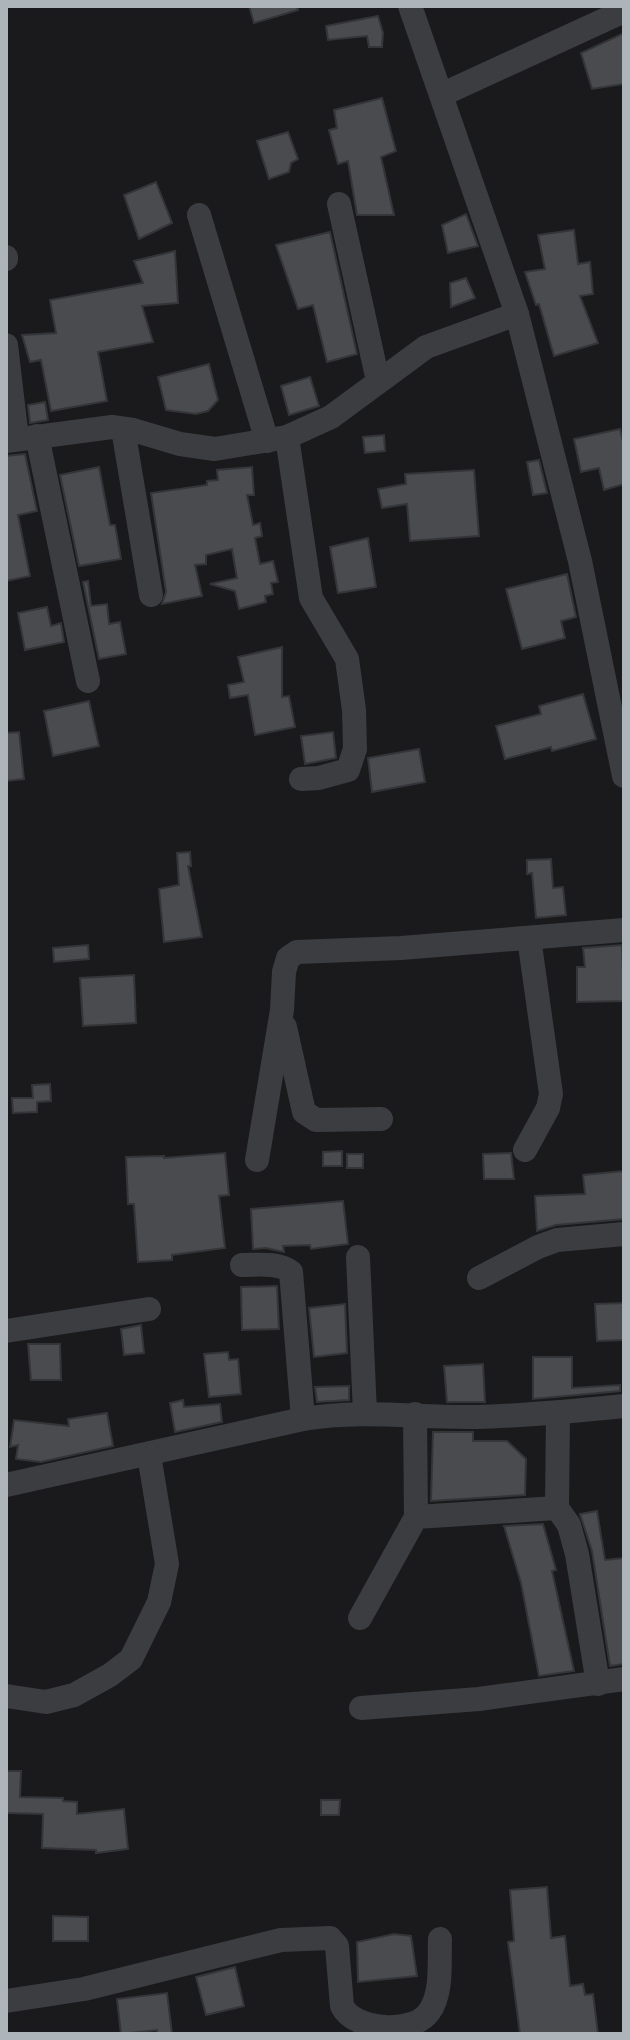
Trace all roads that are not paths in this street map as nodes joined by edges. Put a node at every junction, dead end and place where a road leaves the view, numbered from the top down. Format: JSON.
{"nodes":[{"id":1,"x":410,"y":6,"type":"edge"},
{"id":2,"x":624,"y":11,"type":"edge"},
{"id":3,"x":441,"y":95,"type":"junction"},
{"id":4,"x":339,"y":204,"type":"dead end"},
{"id":5,"x":199,"y":215,"type":"dead end"},
{"id":6,"x":517,"y":314,"type":"junction"},
{"id":7,"x":6,"y":345,"type":"edge"},
{"id":8,"x":378,"y":381,"type":"junction"},
{"id":9,"x":123,"y":429,"type":"junction"},
{"id":10,"x":20,"y":439,"type":"edge"},
{"id":11,"x":277,"y":439,"type":"junction"},
{"id":12,"x":151,"y":595,"type":"dead end"},
{"id":13,"x":88,"y":681,"type":"dead end"},
{"id":14,"x":624,"y":776,"type":"edge"},
{"id":15,"x":301,"y":779,"type":"dead end"},
{"id":16,"x":624,"y":930,"type":"edge"},
{"id":17,"x":529,"y":938,"type":"junction"},
{"id":18,"x":281,"y":1013,"type":"junction"},
{"id":19,"x":381,"y":1119,"type":"dead end"},
{"id":20,"x":525,"y":1150,"type":"dead end"},
{"id":21,"x":257,"y":1160,"type":"dead end"},
{"id":22,"x":624,"y":1234,"type":"edge"},
{"id":23,"x":358,"y":1257,"type":"dead end"},
{"id":24,"x":242,"y":1265,"type":"dead end"},
{"id":25,"x":479,"y":1278,"type":"dead end"},
{"id":26,"x":149,"y":1309,"type":"dead end"},
{"id":27,"x":6,"y":1331,"type":"edge"},
{"id":28,"x":624,"y":1406,"type":"edge"},
{"id":29,"x":365,"y":1413,"type":"junction"},
{"id":30,"x":558,"y":1413,"type":"junction"},
{"id":31,"x":415,"y":1414,"type":"junction"},
{"id":32,"x":303,"y":1419,"type":"junction"},
{"id":33,"x":149,"y":1455,"type":"junction"},
{"id":34,"x":6,"y":1485,"type":"edge"},
{"id":35,"x":557,"y":1508,"type":"junction"},
{"id":36,"x":416,"y":1517,"type":"junction"},
{"id":37,"x":360,"y":1618,"type":"dead end"},
{"id":38,"x":624,"y":1679,"type":"edge"},
{"id":39,"x":598,"y":1684,"type":"junction"},
{"id":40,"x":6,"y":1696,"type":"edge"},
{"id":41,"x":361,"y":1708,"type":"dead end"},
{"id":42,"x":440,"y":1939,"type":"dead end"},
{"id":43,"x":6,"y":2001,"type":"edge"}],
"edges":[{"from":1,"to":3,"type":"street"},
{"from":2,"to":3,"type":"street"},
{"from":3,"to":6,"type":"street"},
{"from":4,"to":8,"type":"street"},
{"from":5,"to":11,"type":"street"},
{"from":6,"to":8,"type":"street"},
{"from":6,"to":14,"type":"street"},
{"from":7,"to":10,"type":"street"},
{"from":8,"to":11,"type":"street"},
{"from":9,"to":10,"type":"street"},
{"from":9,"to":11,"type":"street"},
{"from":9,"to":12,"type":"street"},
{"from":10,"to":13,"type":"street"},
{"from":11,"to":15,"type":"street"},
{"from":16,"to":17,"type":"street"},
{"from":17,"to":18,"type":"street"},
{"from":17,"to":20,"type":"street"},
{"from":18,"to":19,"type":"street"},
{"from":18,"to":21,"type":"street"},
{"from":22,"to":25,"type":"street"},
{"from":23,"to":29,"type":"street"},
{"from":24,"to":32,"type":"street"},
{"from":26,"to":27,"type":"street"},
{"from":28,"to":30,"type":"street"},
{"from":29,"to":31,"type":"street"},
{"from":29,"to":32,"type":"street"},
{"from":30,"to":31,"type":"street"},
{"from":30,"to":35,"type":"street"},
{"from":31,"to":36,"type":"street"},
{"from":32,"to":33,"type":"street"},
{"from":33,"to":34,"type":"street"},
{"from":33,"to":40,"type":"street"},
{"from":35,"to":36,"type":"street"},
{"from":35,"to":39,"type":"street"},
{"from":36,"to":37,"type":"street"},
{"from":38,"to":39,"type":"street"},
{"from":39,"to":41,"type":"street"},
{"from":42,"to":43,"type":"street"}]}
